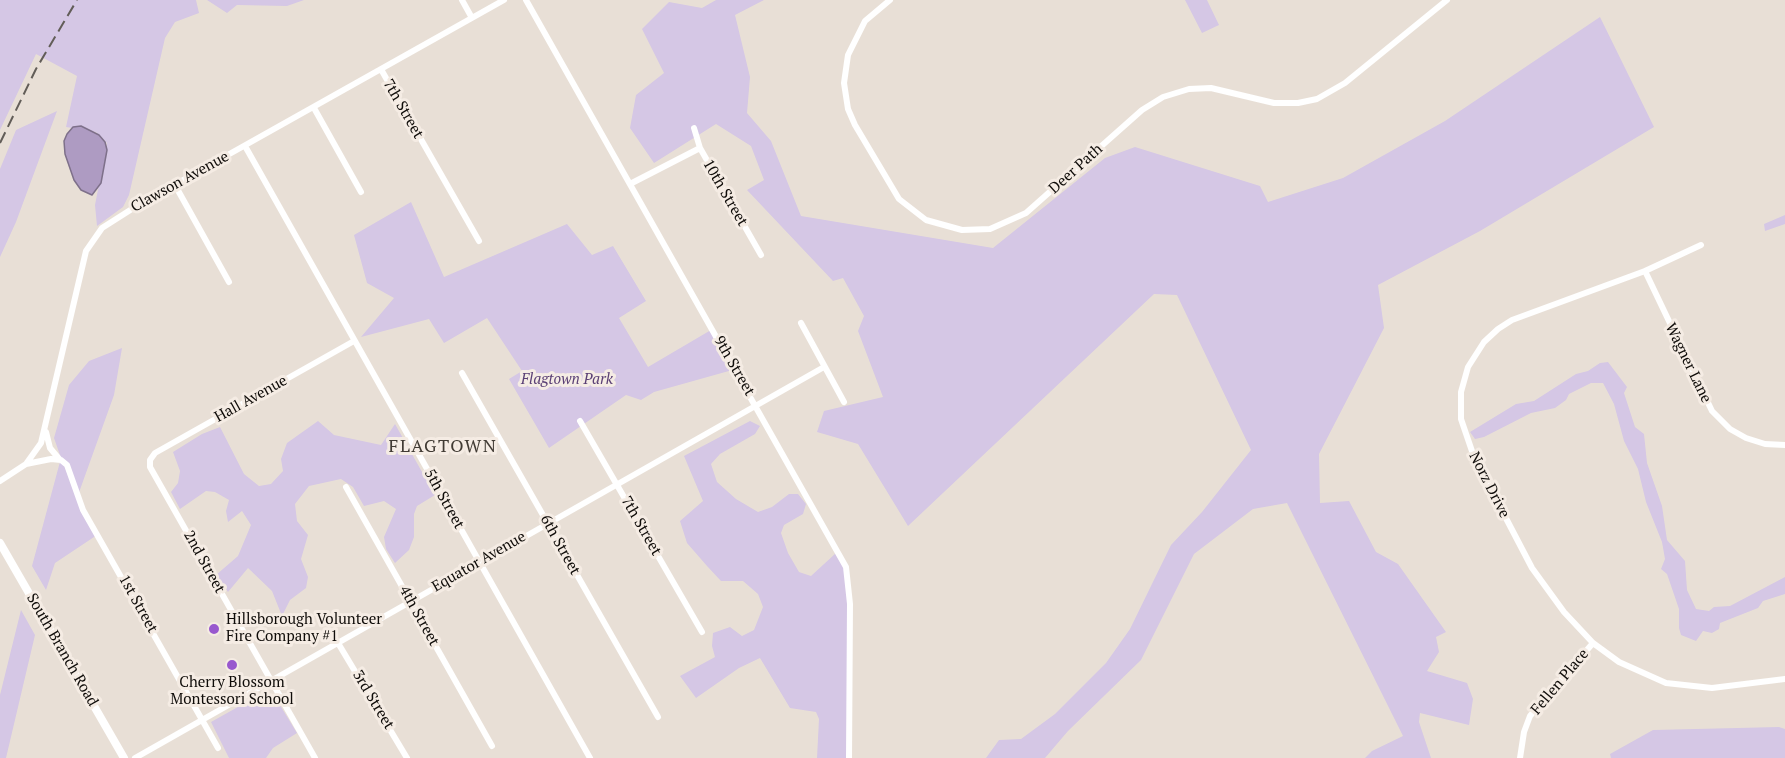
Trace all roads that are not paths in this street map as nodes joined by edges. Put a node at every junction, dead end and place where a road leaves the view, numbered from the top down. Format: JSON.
{"nodes":[{"id":1,"x":462,"y":0,"type":"edge"},
{"id":2,"x":504,"y":0,"type":"edge"},
{"id":3,"x":526,"y":0,"type":"edge"},
{"id":4,"x":890,"y":0,"type":"edge"},
{"id":5,"x":1447,"y":0,"type":"edge"},
{"id":6,"x":472,"y":18,"type":"junction"},
{"id":7,"x":382,"y":71,"type":"junction"},
{"id":8,"x":314,"y":108,"type":"junction"},
{"id":9,"x":694,"y":128,"type":"dead end"},
{"id":10,"x":245,"y":146,"type":"junction"},
{"id":11,"x":700,"y":148,"type":"junction"},
{"id":12,"x":630,"y":184,"type":"junction"},
{"id":13,"x":174,"y":185,"type":"junction"},
{"id":14,"x":361,"y":192,"type":"dead end"},
{"id":15,"x":479,"y":241,"type":"dead end"},
{"id":16,"x":1701,"y":245,"type":"dead end"},
{"id":17,"x":761,"y":255,"type":"dead end"},
{"id":18,"x":1645,"y":271,"type":"junction"},
{"id":19,"x":229,"y":282,"type":"dead end"},
{"id":20,"x":801,"y":323,"type":"dead end"},
{"id":21,"x":354,"y":342,"type":"junction"},
{"id":22,"x":824,"y":367,"type":"junction"},
{"id":23,"x":462,"y":373,"type":"dead end"},
{"id":24,"x":844,"y":402,"type":"dead end"},
{"id":25,"x":757,"y":405,"type":"junction"},
{"id":26,"x":580,"y":421,"type":"dead end"},
{"id":27,"x":46,"y":430,"type":"junction"},
{"id":28,"x":1785,"y":445,"type":"edge"},
{"id":29,"x":61,"y":460,"type":"junction"},
{"id":30,"x":150,"y":460,"type":"joint"},
{"id":31,"x":26,"y":464,"type":"junction"},
{"id":32,"x":0,"y":481,"type":"edge"},
{"id":33,"x":617,"y":484,"type":"junction"},
{"id":34,"x":346,"y":487,"type":"dead end"},
{"id":35,"x":548,"y":523,"type":"junction"},
{"id":36,"x":0,"y":543,"type":"edge"},
{"id":37,"x":479,"y":562,"type":"junction"},
{"id":38,"x":411,"y":601,"type":"junction"},
{"id":39,"x":702,"y":632,"type":"dead end"},
{"id":40,"x":338,"y":643,"type":"junction"},
{"id":41,"x":1593,"y":643,"type":"junction"},
{"id":42,"x":1785,"y":679,"type":"edge"},
{"id":43,"x":271,"y":681,"type":"junction"},
{"id":44,"x":658,"y":717,"type":"dead end"},
{"id":45,"x":203,"y":720,"type":"junction"},
{"id":46,"x":492,"y":746,"type":"dead end"},
{"id":47,"x":218,"y":748,"type":"dead end"},
{"id":48,"x":124,"y":758,"type":"edge"},
{"id":49,"x":135,"y":758,"type":"edge"},
{"id":50,"x":315,"y":758,"type":"edge"},
{"id":51,"x":407,"y":758,"type":"edge"},
{"id":52,"x":590,"y":758,"type":"edge"},
{"id":53,"x":849,"y":758,"type":"edge"},
{"id":54,"x":1520,"y":758,"type":"edge"}],
"edges":[{"from":1,"to":6,"type":"street"},
{"from":2,"to":6,"type":"street","name":"Clawson Avenue"},
{"from":3,"to":12,"type":"street","name":"9th Street"},
{"from":4,"to":5,"type":"street","name":"Deer Path"},
{"from":6,"to":7,"type":"street","name":"Clawson Avenue"},
{"from":7,"to":8,"type":"street","name":"Clawson Avenue"},
{"from":7,"to":15,"type":"street","name":"7th Street"},
{"from":8,"to":10,"type":"street","name":"Clawson Avenue"},
{"from":8,"to":14,"type":"street"},
{"from":9,"to":11,"type":"street","name":"10th Street"},
{"from":10,"to":13,"type":"street","name":"Clawson Avenue"},
{"from":10,"to":21,"type":"street","name":"5th Street"},
{"from":11,"to":12,"type":"street"},
{"from":11,"to":17,"type":"street","name":"10th Street"},
{"from":12,"to":25,"type":"street","name":"9th Street"},
{"from":13,"to":19,"type":"street"},
{"from":13,"to":27,"type":"street","name":"Clawson Avenue"},
{"from":16,"to":18,"type":"street","name":"Norz Drive"},
{"from":18,"to":28,"type":"street","name":"Wagner Lane"},
{"from":18,"to":41,"type":"street","name":"Norz Drive"},
{"from":20,"to":22,"type":"street"},
{"from":21,"to":30,"type":"street","name":"Hall Avenue"},
{"from":21,"to":37,"type":"street","name":"5th Street"},
{"from":22,"to":24,"type":"street"},
{"from":22,"to":25,"type":"street","name":"Equator Avenue"},
{"from":23,"to":35,"type":"street","name":"6th Street"},
{"from":25,"to":33,"type":"street","name":"Equator Avenue"},
{"from":25,"to":53,"type":"street","name":"9th Street"},
{"from":26,"to":33,"type":"street","name":"7th Street"},
{"from":27,"to":29,"type":"street","name":"1st Street"},
{"from":27,"to":31,"type":"street","name":"Clawson Avenue"},
{"from":29,"to":31,"type":"street"},
{"from":29,"to":45,"type":"street","name":"1st Street"},
{"from":30,"to":43,"type":"street","name":"2nd Street"},
{"from":31,"to":32,"type":"street","name":"Clawson Avenue"},
{"from":33,"to":35,"type":"street","name":"Equator Avenue"},
{"from":33,"to":39,"type":"street","name":"7th Street"},
{"from":34,"to":38,"type":"street","name":"4th Street"},
{"from":35,"to":37,"type":"street","name":"Equator Avenue"},
{"from":35,"to":44,"type":"street","name":"6th Street"},
{"from":36,"to":48,"type":"street","name":"South Branch Road"},
{"from":37,"to":38,"type":"street","name":"Equator Avenue"},
{"from":37,"to":52,"type":"street","name":"5th Street"},
{"from":38,"to":40,"type":"street","name":"Equator Avenue"},
{"from":38,"to":46,"type":"street","name":"4th Street"},
{"from":40,"to":43,"type":"street","name":"Equator Avenue"},
{"from":40,"to":51,"type":"street","name":"3rd Street"},
{"from":41,"to":42,"type":"street","name":"Norz Drive"},
{"from":41,"to":54,"type":"street","name":"Fellen Place"},
{"from":43,"to":45,"type":"street","name":"Equator Avenue"},
{"from":43,"to":50,"type":"street","name":"2nd Street"},
{"from":45,"to":47,"type":"street","name":"1st Street"},
{"from":45,"to":49,"type":"street","name":"Equator Avenue"}]}
